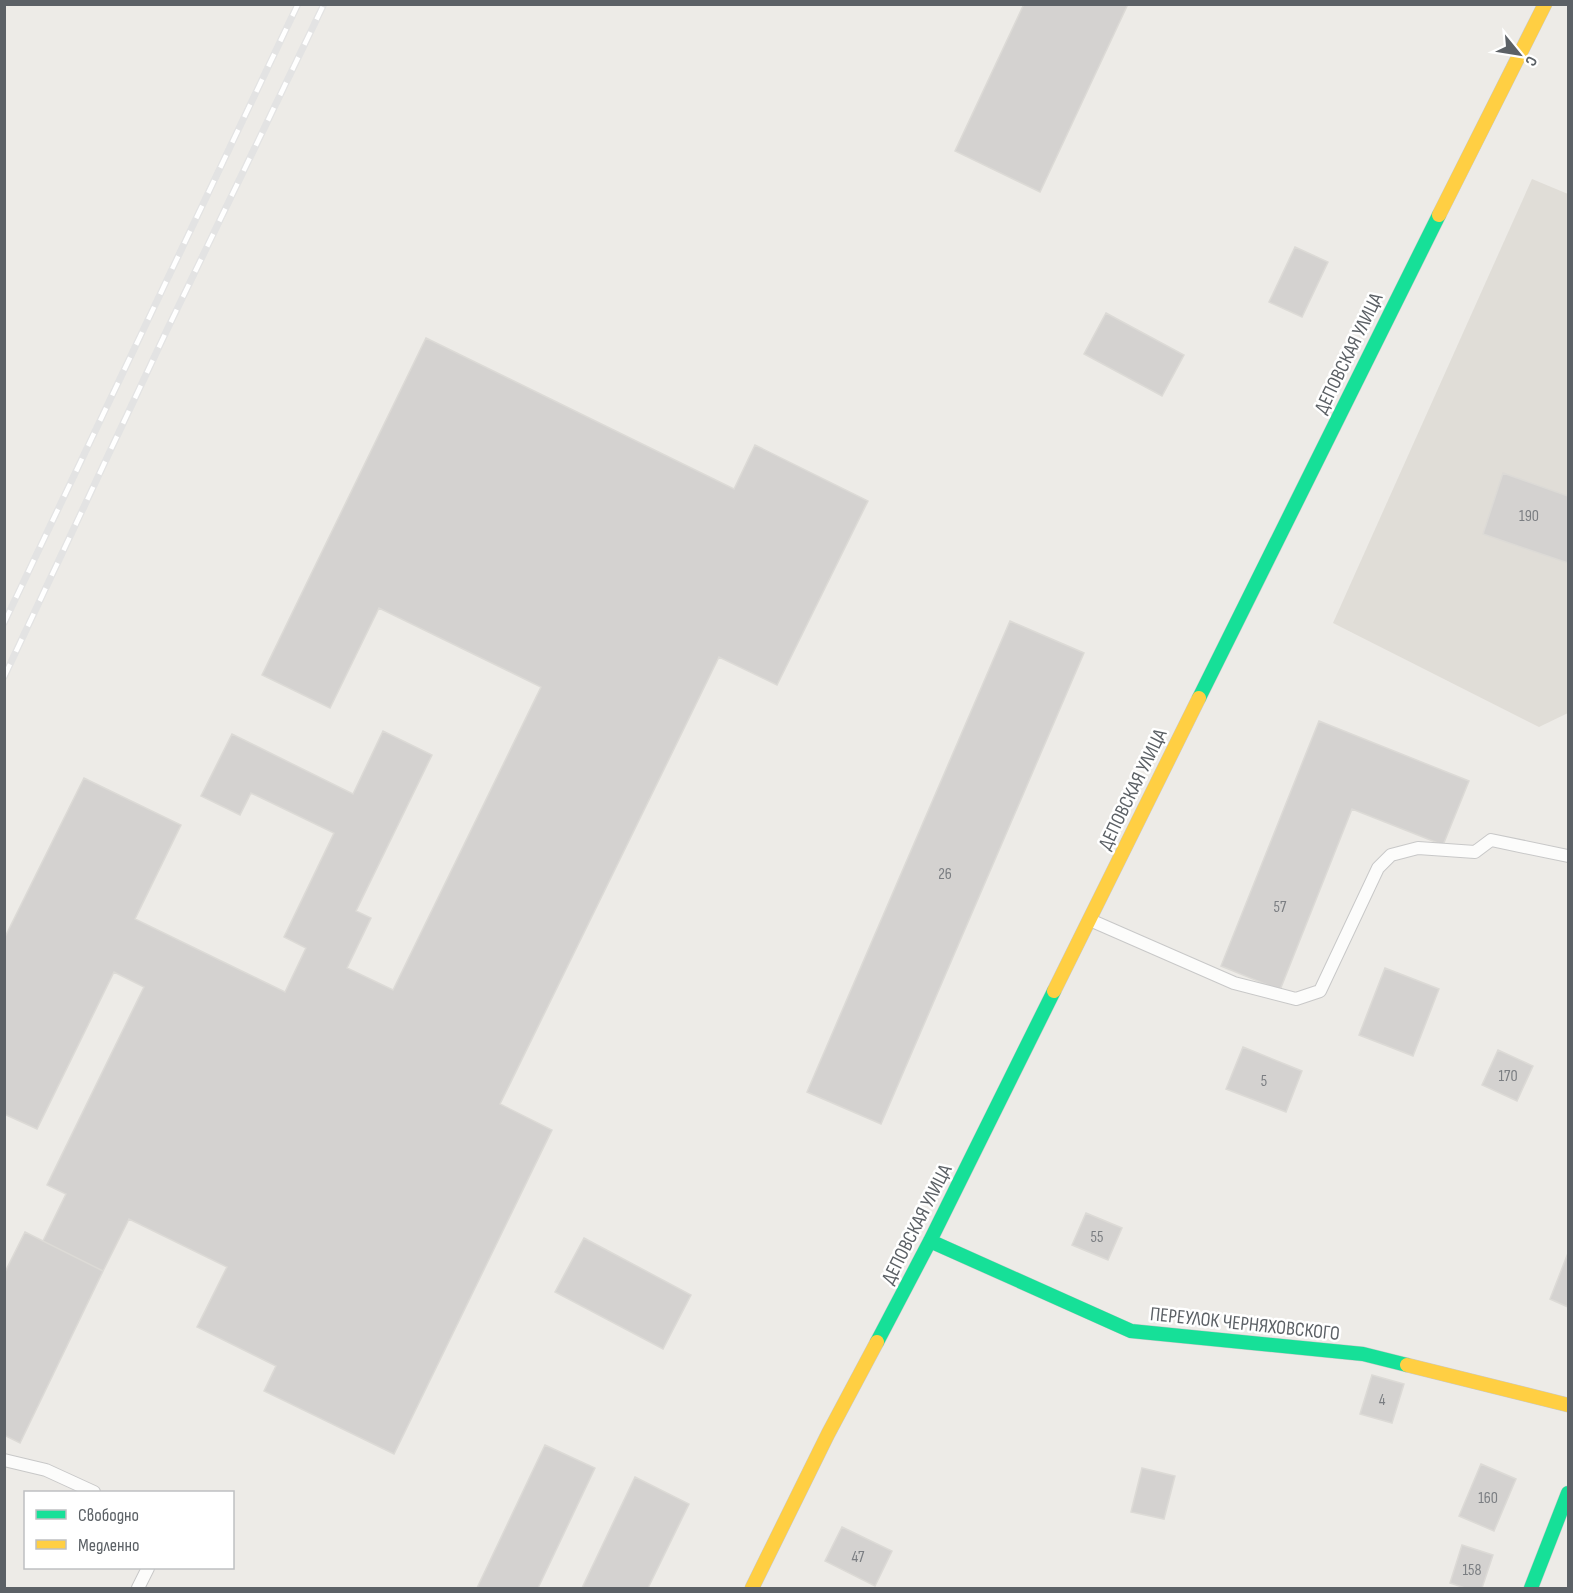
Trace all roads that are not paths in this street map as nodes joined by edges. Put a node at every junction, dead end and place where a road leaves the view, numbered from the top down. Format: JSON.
{"nodes":[{"id":1,"x":1545,"y":4,"type":"edge"},
{"id":2,"x":1569,"y":856,"type":"edge"},
{"id":3,"x":1089,"y":920,"type":"junction"},
{"id":4,"x":930,"y":1241,"type":"junction"},
{"id":5,"x":1569,"y":1405,"type":"edge"},
{"id":6,"x":4,"y":1460,"type":"edge"},
{"id":7,"x":92,"y":1491,"type":"edge"},
{"id":8,"x":1569,"y":1492,"type":"edge"},
{"id":9,"x":148,"y":1569,"type":"edge"},
{"id":10,"x":138,"y":1588,"type":"edge"},
{"id":11,"x":752,"y":1588,"type":"edge"},
{"id":12,"x":1531,"y":1588,"type":"edge"}],
"edges":[{"from":1,"to":3,"type":"street","name":"ДЕПОВСКАЯ УЛИЦА"},
{"from":2,"to":3,"type":"lane"},
{"from":3,"to":4,"type":"street","name":"ДЕПОВСКАЯ УЛИЦА"},
{"from":4,"to":5,"type":"street","name":"ПЕРЕУЛОК ЧЕРНЯХОВСКОГО"},
{"from":4,"to":11,"type":"street","name":"ДЕПОВСКАЯ УЛИЦА"},
{"from":6,"to":7,"type":"lane"},
{"from":8,"to":12,"type":"street"},
{"from":9,"to":10,"type":"lane"}]}
